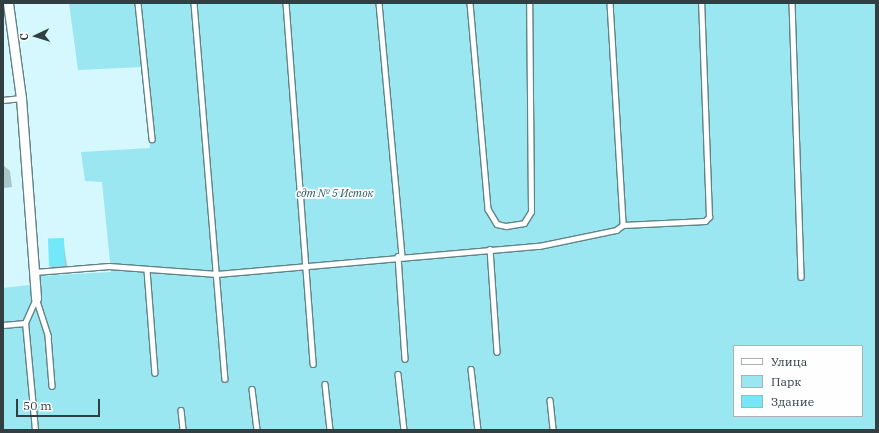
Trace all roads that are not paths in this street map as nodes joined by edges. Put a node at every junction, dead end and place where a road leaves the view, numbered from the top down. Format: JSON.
{"nodes":[{"id":1,"x":8,"y":3,"type":"edge"},
{"id":2,"x":138,"y":3,"type":"edge"},
{"id":3,"x":194,"y":3,"type":"edge"},
{"id":4,"x":286,"y":3,"type":"edge"},
{"id":5,"x":378,"y":3,"type":"edge"},
{"id":6,"x":470,"y":3,"type":"edge"},
{"id":7,"x":529,"y":3,"type":"edge"},
{"id":8,"x":610,"y":3,"type":"edge"},
{"id":9,"x":701,"y":3,"type":"edge"},
{"id":10,"x":792,"y":3,"type":"edge"},
{"id":11,"x":21,"y":98,"type":"junction"},
{"id":12,"x":3,"y":100,"type":"edge"},
{"id":13,"x":152,"y":139,"type":"dead end"},
{"id":14,"x":623,"y":225,"type":"junction"},
{"id":15,"x":490,"y":249,"type":"junction"},
{"id":16,"x":400,"y":256,"type":"junction"},
{"id":17,"x":308,"y":264,"type":"junction"},
{"id":18,"x":147,"y":270,"type":"junction"},
{"id":19,"x":35,"y":272,"type":"junction"},
{"id":20,"x":217,"y":274,"type":"junction"},
{"id":21,"x":801,"y":277,"type":"dead end"},
{"id":22,"x":36,"y":298,"type":"junction"},
{"id":23,"x":24,"y":323,"type":"junction"},
{"id":24,"x":3,"y":326,"type":"edge"},
{"id":25,"x":497,"y":352,"type":"dead end"},
{"id":26,"x":405,"y":359,"type":"dead end"},
{"id":27,"x":313,"y":364,"type":"dead end"},
{"id":28,"x":471,"y":369,"type":"dead end"},
{"id":29,"x":155,"y":373,"type":"dead end"},
{"id":30,"x":398,"y":374,"type":"dead end"},
{"id":31,"x":225,"y":379,"type":"dead end"},
{"id":32,"x":325,"y":384,"type":"dead end"},
{"id":33,"x":52,"y":386,"type":"dead end"},
{"id":34,"x":252,"y":389,"type":"dead end"},
{"id":35,"x":550,"y":400,"type":"dead end"},
{"id":36,"x":181,"y":410,"type":"dead end"},
{"id":37,"x":35,"y":430,"type":"edge"},
{"id":38,"x":183,"y":430,"type":"edge"},
{"id":39,"x":257,"y":430,"type":"edge"},
{"id":40,"x":330,"y":430,"type":"edge"},
{"id":41,"x":404,"y":430,"type":"edge"},
{"id":42,"x":478,"y":430,"type":"edge"},
{"id":43,"x":553,"y":430,"type":"edge"}],
"edges":[{"from":1,"to":11,"type":"street"},
{"from":2,"to":13,"type":"lane"},
{"from":3,"to":20,"type":"lane"},
{"from":4,"to":17,"type":"lane"},
{"from":5,"to":16,"type":"lane"},
{"from":6,"to":7,"type":"lane"},
{"from":8,"to":14,"type":"lane"},
{"from":9,"to":14,"type":"lane"},
{"from":10,"to":21,"type":"lane"},
{"from":11,"to":12,"type":"lane"},
{"from":11,"to":19,"type":"street"},
{"from":14,"to":15,"type":"lane"},
{"from":15,"to":16,"type":"lane"},
{"from":15,"to":25,"type":"lane"},
{"from":16,"to":17,"type":"lane"},
{"from":16,"to":26,"type":"lane"},
{"from":17,"to":20,"type":"lane"},
{"from":17,"to":27,"type":"lane"},
{"from":18,"to":19,"type":"lane"},
{"from":18,"to":20,"type":"lane"},
{"from":18,"to":29,"type":"lane"},
{"from":19,"to":22,"type":"street"},
{"from":20,"to":31,"type":"lane"},
{"from":22,"to":23,"type":"lane"},
{"from":22,"to":33,"type":"lane"},
{"from":23,"to":24,"type":"lane"},
{"from":23,"to":37,"type":"lane"},
{"from":28,"to":42,"type":"lane"},
{"from":30,"to":41,"type":"lane"},
{"from":32,"to":40,"type":"lane"},
{"from":34,"to":39,"type":"lane"},
{"from":35,"to":43,"type":"lane"},
{"from":36,"to":38,"type":"lane"}]}
